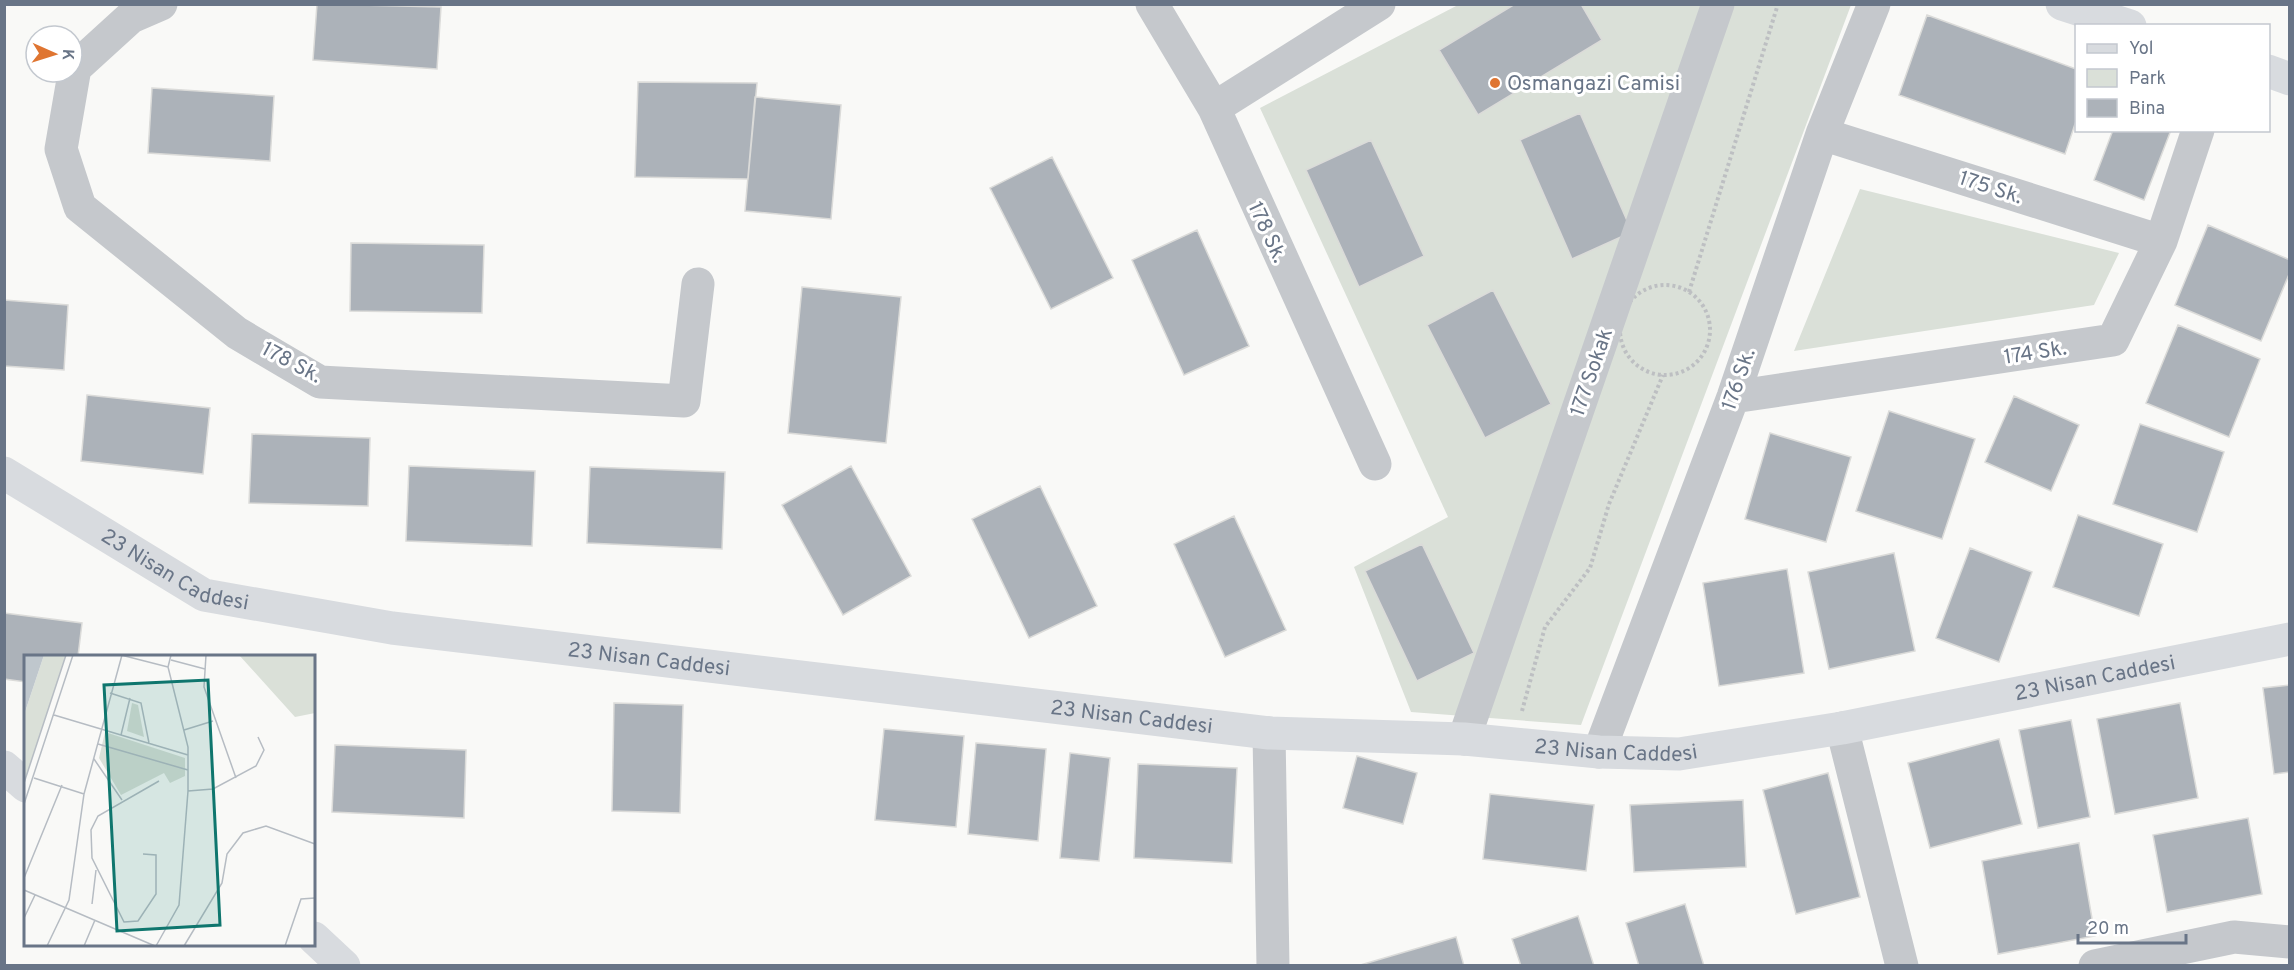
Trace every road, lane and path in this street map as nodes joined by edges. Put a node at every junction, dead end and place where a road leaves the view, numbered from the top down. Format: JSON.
{"nodes":[{"id":1,"x":161,"y":4,"type":"edge"},
{"id":2,"x":1152,"y":4,"type":"edge"},
{"id":3,"x":1379,"y":4,"type":"edge"},
{"id":4,"x":1718,"y":4,"type":"edge"},
{"id":5,"x":1778,"y":4,"type":"edge"},
{"id":6,"x":1874,"y":4,"type":"edge"},
{"id":7,"x":2062,"y":4,"type":"edge"},
{"id":8,"x":2124,"y":24,"type":"edge"},
{"id":9,"x":2270,"y":72,"type":"edge"},
{"id":10,"x":2289,"y":79,"type":"edge"},
{"id":11,"x":1214,"y":108,"type":"junction"},
{"id":12,"x":2197,"y":132,"type":"edge"},
{"id":13,"x":1822,"y":134,"type":"junction"},
{"id":14,"x":2161,"y":241,"type":"junction"},
{"id":15,"x":698,"y":284,"type":"dead end"},
{"id":16,"x":1689,"y":292,"type":"junction"},
{"id":17,"x":1663,"y":375,"type":"junction"},
{"id":18,"x":1733,"y":397,"type":"junction"},
{"id":19,"x":1375,"y":464,"type":"dead end"},
{"id":20,"x":4,"y":473,"type":"edge"},
{"id":21,"x":2289,"y":639,"type":"edge"},
{"id":22,"x":1842,"y":728,"type":"junction"},
{"id":23,"x":1269,"y":733,"type":"junction"},
{"id":24,"x":1464,"y":739,"type":"junction"},
{"id":25,"x":1514,"y":744,"type":"junction"},
{"id":26,"x":1599,"y":752,"type":"junction"},
{"id":27,"x":4,"y":767,"type":"edge"},
{"id":28,"x":24,"y":784,"type":"edge"},
{"id":29,"x":315,"y":939,"type":"edge"},
{"id":30,"x":2289,"y":942,"type":"edge"},
{"id":31,"x":344,"y":966,"type":"edge"},
{"id":32,"x":1273,"y":966,"type":"edge"},
{"id":33,"x":1902,"y":966,"type":"edge"},
{"id":34,"x":2095,"y":966,"type":"edge"}],
"edges":[{"from":1,"to":15,"type":"street","name":"178 Sk."},
{"from":2,"to":11,"type":"street","name":"178 Sk."},
{"from":3,"to":11,"type":"street"},
{"from":4,"to":24,"type":"street","name":"177 Sokak"},
{"from":5,"to":16,"type":"path"},
{"from":6,"to":13,"type":"street","name":"176 Sk."},
{"from":7,"to":8,"type":"street"},
{"from":9,"to":10,"type":"street"},
{"from":11,"to":19,"type":"street","name":"178 Sk."},
{"from":12,"to":14,"type":"street","name":"174 Sk."},
{"from":13,"to":14,"type":"street","name":"175 Sk."},
{"from":13,"to":18,"type":"street","name":"176 Sk."},
{"from":14,"to":18,"type":"street","name":"174 Sk."},
{"from":16,"to":17,"type":"path"},
{"from":16,"to":17,"type":"path"},
{"from":17,"to":25,"type":"path"},
{"from":18,"to":26,"type":"street","name":"176 Sk."},
{"from":20,"to":23,"type":"street","name":"23 Nisan Caddesi"},
{"from":21,"to":22,"type":"street","name":"23 Nisan Caddesi"},
{"from":22,"to":26,"type":"street","name":"23 Nisan Caddesi"},
{"from":22,"to":33,"type":"street"},
{"from":23,"to":24,"type":"street","name":"23 Nisan Caddesi"},
{"from":23,"to":32,"type":"street"},
{"from":24,"to":25,"type":"street","name":"23 Nisan Caddesi"},
{"from":25,"to":26,"type":"street","name":"23 Nisan Caddesi"},
{"from":27,"to":28,"type":"street"},
{"from":29,"to":31,"type":"street"},
{"from":30,"to":34,"type":"street"}]}
